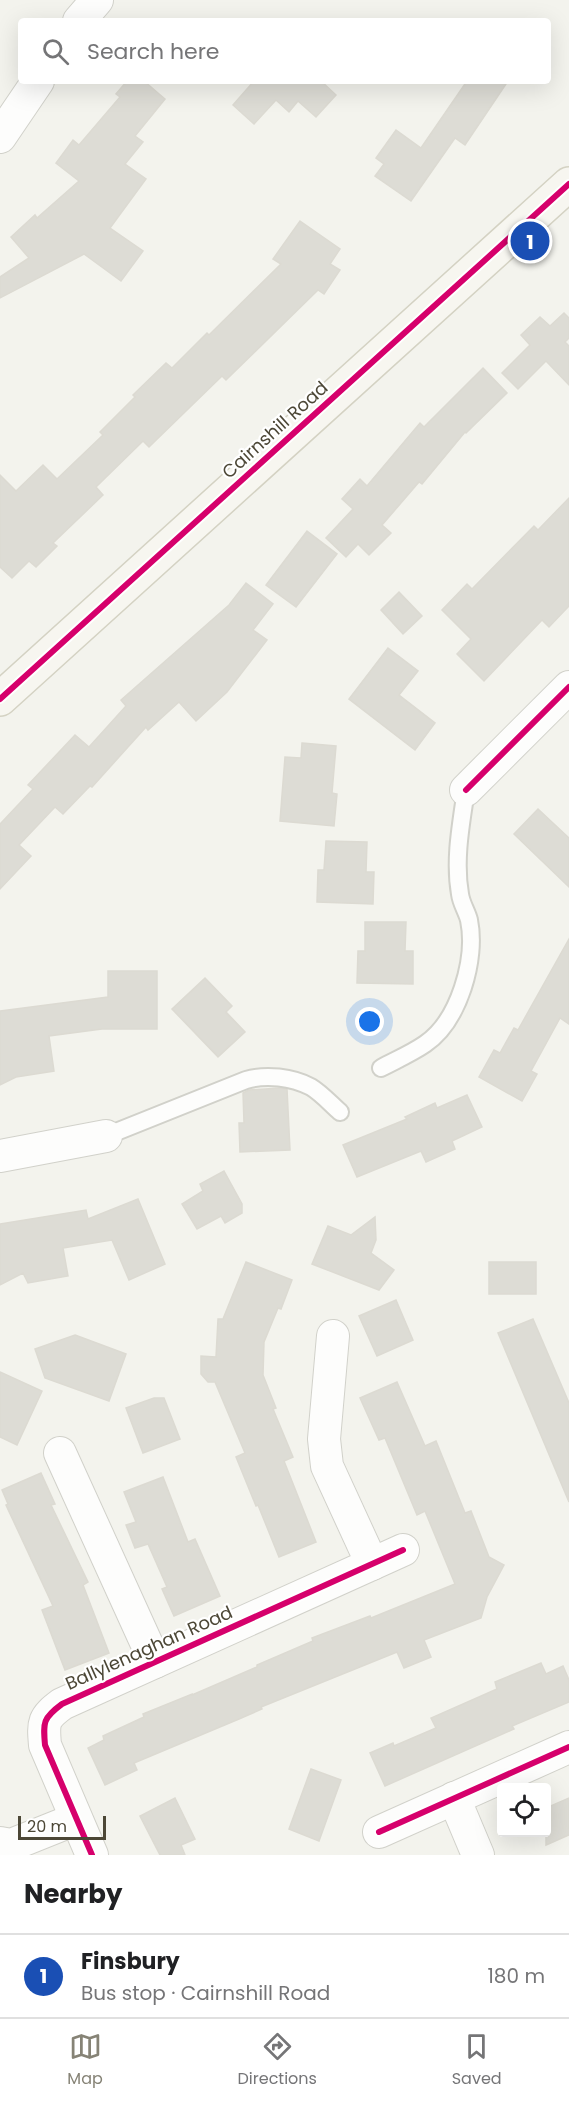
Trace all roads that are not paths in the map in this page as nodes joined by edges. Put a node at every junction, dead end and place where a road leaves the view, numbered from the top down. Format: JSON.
{"nodes":[{"id":1,"x":97,"y":0,"type":"edge"},
{"id":2,"x":82,"y":18,"type":"edge"},
{"id":3,"x":36,"y":84,"type":"edge"},
{"id":4,"x":0,"y":137,"type":"edge"},
{"id":5,"x":569,"y":184,"type":"edge"},
{"id":6,"x":569,"y":687,"type":"edge"},
{"id":7,"x":0,"y":699,"type":"edge"},
{"id":8,"x":466,"y":790,"type":"joint"},
{"id":9,"x":381,"y":1068,"type":"dead end"},
{"id":10,"x":340,"y":1112,"type":"dead end"},
{"id":11,"x":106,"y":1136,"type":"joint"},
{"id":12,"x":0,"y":1156,"type":"edge"},
{"id":13,"x":333,"y":1336,"type":"dead end"},
{"id":14,"x":60,"y":1453,"type":"dead end"},
{"id":15,"x":403,"y":1550,"type":"dead end"},
{"id":16,"x":372,"y":1564,"type":"junction"},
{"id":17,"x":155,"y":1662,"type":"junction"},
{"id":18,"x":569,"y":1747,"type":"edge"},
{"id":19,"x":454,"y":1798,"type":"junction"},
{"id":20,"x":76,"y":1819,"type":"junction"},
{"id":21,"x":379,"y":1832,"type":"dead end"},
{"id":22,"x":0,"y":1843,"type":"edge"},
{"id":23,"x":92,"y":1855,"type":"edge"},
{"id":24,"x":478,"y":1855,"type":"edge"}],
"edges":[{"from":1,"to":2,"type":"street"},
{"from":3,"to":4,"type":"street"},
{"from":5,"to":7,"type":"street","name":"Cairnshill Road"},
{"from":6,"to":8,"type":"street"},
{"from":8,"to":9,"type":"lane"},
{"from":10,"to":11,"type":"lane"},
{"from":11,"to":12,"type":"street"},
{"from":13,"to":16,"type":"street"},
{"from":14,"to":17,"type":"street","name":"Ballylenaghan Road"},
{"from":15,"to":16,"type":"street","name":"Ballylenaghan Road"},
{"from":16,"to":17,"type":"street","name":"Ballylenaghan Road"},
{"from":17,"to":20,"type":"street","name":"Ballylenaghan Road"},
{"from":18,"to":19,"type":"street"},
{"from":19,"to":21,"type":"street"},
{"from":19,"to":24,"type":"street"},
{"from":20,"to":22,"type":"street"},
{"from":20,"to":23,"type":"street","name":"Ballylenaghan Road"}]}
